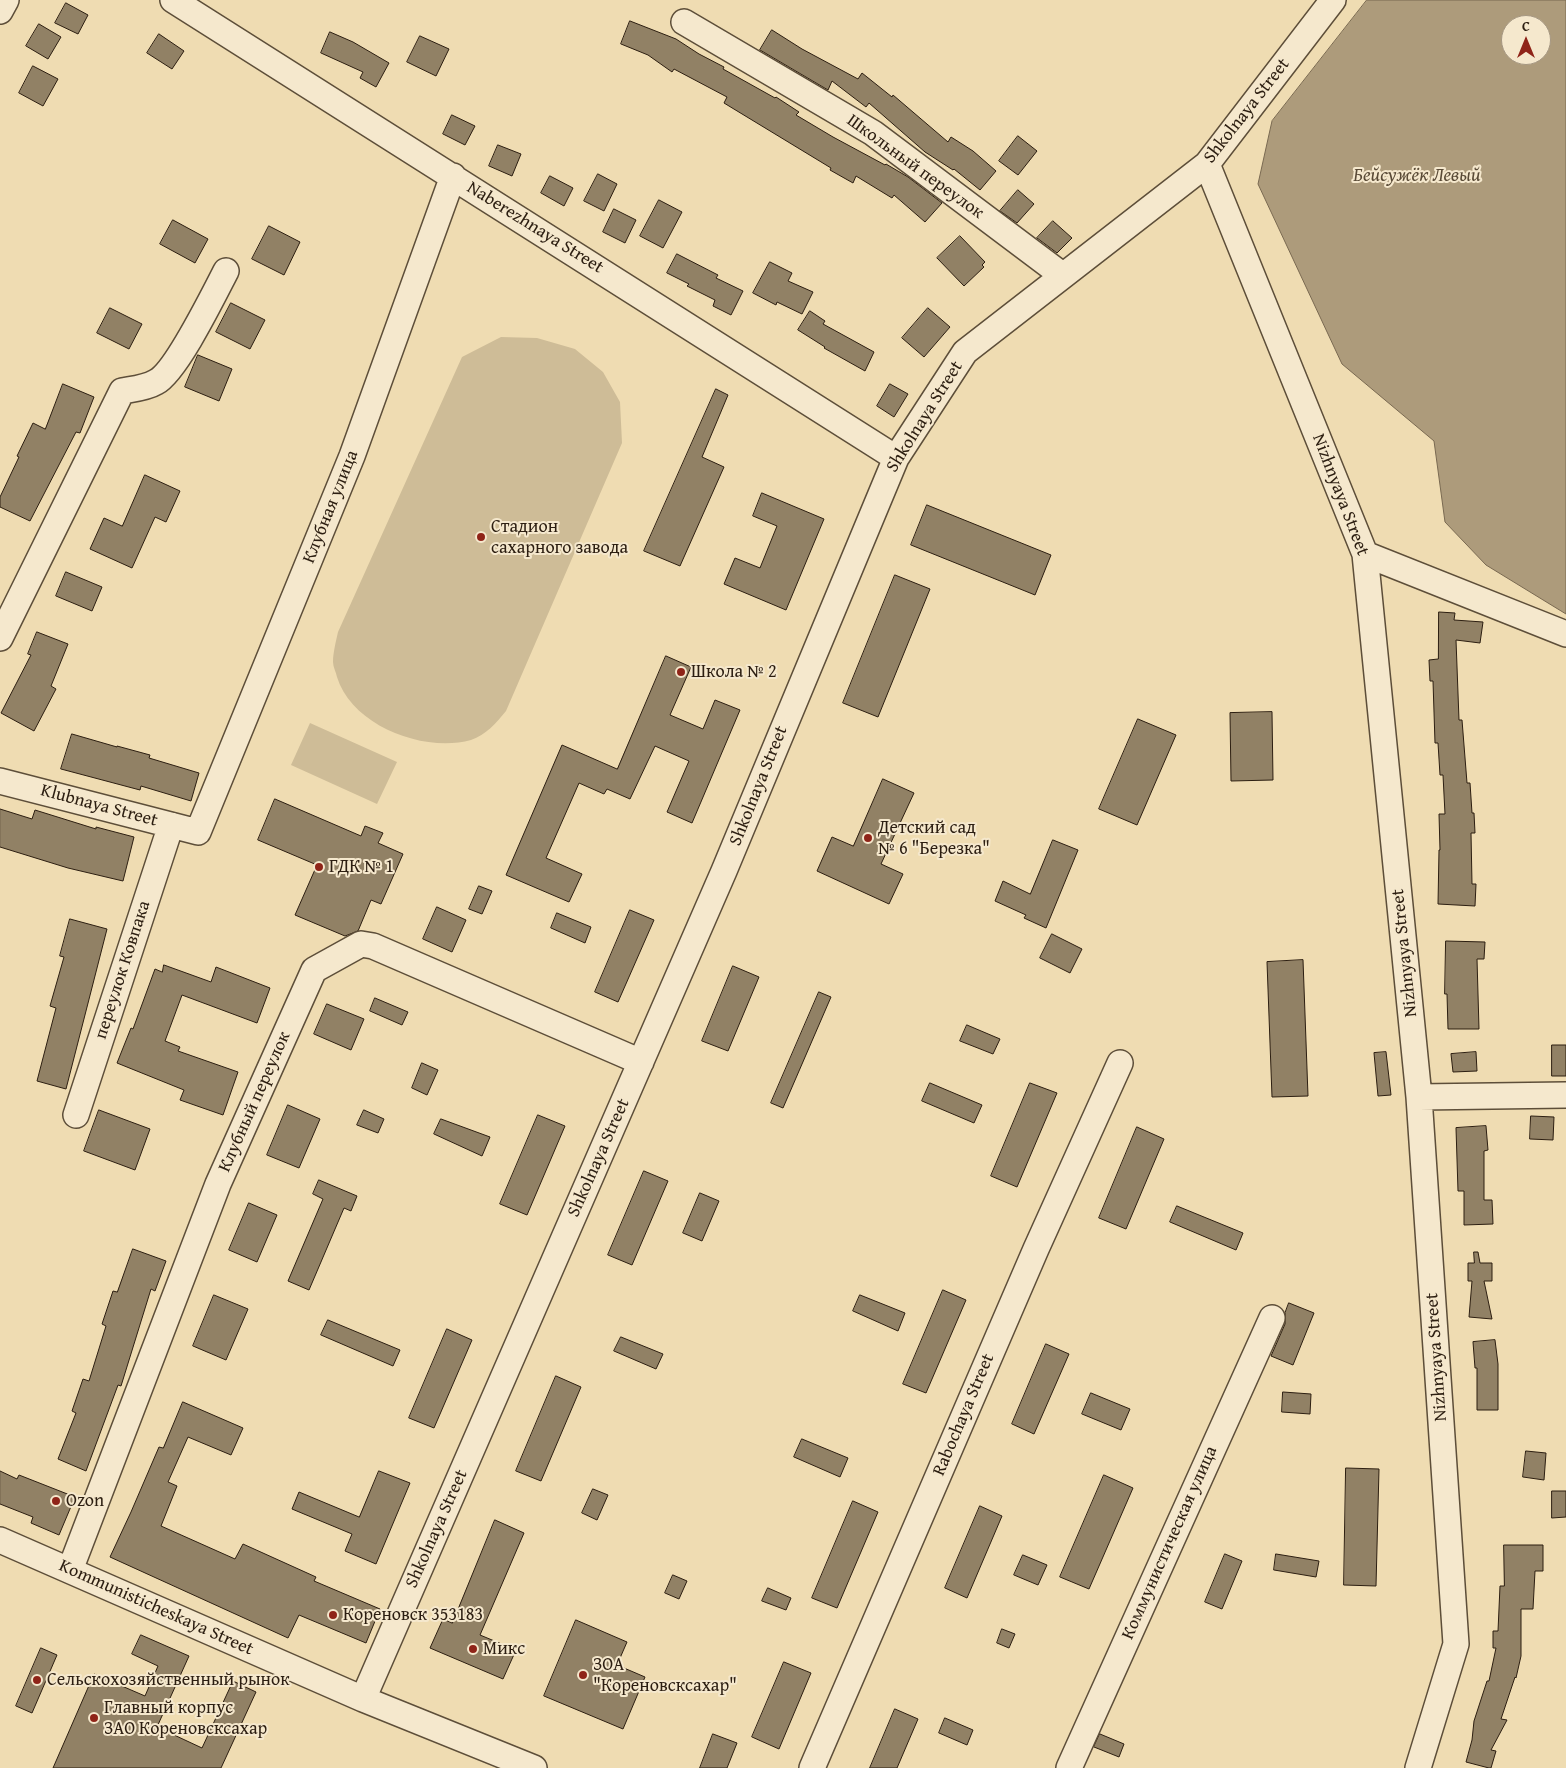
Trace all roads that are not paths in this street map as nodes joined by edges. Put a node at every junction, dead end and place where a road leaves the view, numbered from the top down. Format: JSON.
{"nodes":[{"id":1,"x":6,"y":0,"type":"edge"},
{"id":2,"x":173,"y":0,"type":"edge"},
{"id":3,"x":194,"y":6,"type":"edge"},
{"id":4,"x":1328,"y":7,"type":"edge"},
{"id":5,"x":0,"y":11,"type":"edge"},
{"id":6,"x":684,"y":22,"type":"dead end"},
{"id":7,"x":1207,"y":164,"type":"junction"},
{"id":8,"x":453,"y":176,"type":"junction"},
{"id":9,"x":226,"y":272,"type":"dead end"},
{"id":10,"x":1062,"y":275,"type":"junction"},
{"id":11,"x":896,"y":458,"type":"junction"},
{"id":12,"x":1365,"y":554,"type":"junction"},
{"id":13,"x":1566,"y":634,"type":"edge"},
{"id":14,"x":0,"y":638,"type":"edge"},
{"id":15,"x":0,"y":781,"type":"edge"},
{"id":16,"x":171,"y":825,"type":"junction"},
{"id":17,"x":641,"y":1062,"type":"junction"},
{"id":18,"x":1120,"y":1063,"type":"dead end"},
{"id":19,"x":1566,"y":1096,"type":"edge"},
{"id":20,"x":1419,"y":1097,"type":"junction"},
{"id":21,"x":76,"y":1114,"type":"dead end"},
{"id":22,"x":1272,"y":1318,"type":"dead end"},
{"id":23,"x":0,"y":1540,"type":"edge"},
{"id":24,"x":70,"y":1570,"type":"junction"},
{"id":25,"x":364,"y":1699,"type":"junction"},
{"id":26,"x":534,"y":1768,"type":"edge"},
{"id":27,"x":812,"y":1768,"type":"edge"},
{"id":28,"x":1069,"y":1768,"type":"edge"},
{"id":29,"x":1418,"y":1768,"type":"edge"}],
"edges":[{"from":1,"to":5,"type":"street"},
{"from":2,"to":3,"type":"street","name":"Naberezhnaya Street"},
{"from":3,"to":8,"type":"street","name":"Naberezhnaya Street"},
{"from":4,"to":7,"type":"street","name":"Shkolnaya Street"},
{"from":6,"to":10,"type":"street","name":"Школьный переулок"},
{"from":7,"to":10,"type":"street","name":"Shkolnaya Street"},
{"from":7,"to":12,"type":"street","name":"Nizhnyaya Street"},
{"from":8,"to":11,"type":"street","name":"Naberezhnaya Street"},
{"from":8,"to":16,"type":"street","name":"Клубная улица"},
{"from":9,"to":14,"type":"street"},
{"from":10,"to":11,"type":"street","name":"Shkolnaya Street"},
{"from":11,"to":17,"type":"street","name":"Shkolnaya Street"},
{"from":12,"to":13,"type":"street"},
{"from":12,"to":20,"type":"street","name":"Nizhnyaya Street"},
{"from":15,"to":16,"type":"street","name":"Klubnaya Street"},
{"from":16,"to":21,"type":"street","name":"переулок Ковпака"},
{"from":17,"to":24,"type":"street","name":"Клубный переулок"},
{"from":17,"to":25,"type":"street","name":"Shkolnaya Street"},
{"from":18,"to":27,"type":"street","name":"Rabochaya Street"},
{"from":19,"to":20,"type":"street"},
{"from":20,"to":29,"type":"street","name":"Nizhnyaya Street"},
{"from":22,"to":28,"type":"street","name":"Коммунистическая улица"},
{"from":23,"to":24,"type":"street","name":"Kommunisticheskaya Street"},
{"from":24,"to":25,"type":"street","name":"Kommunisticheskaya Street"},
{"from":25,"to":26,"type":"street","name":"Kommunisticheskaya Street"}]}
